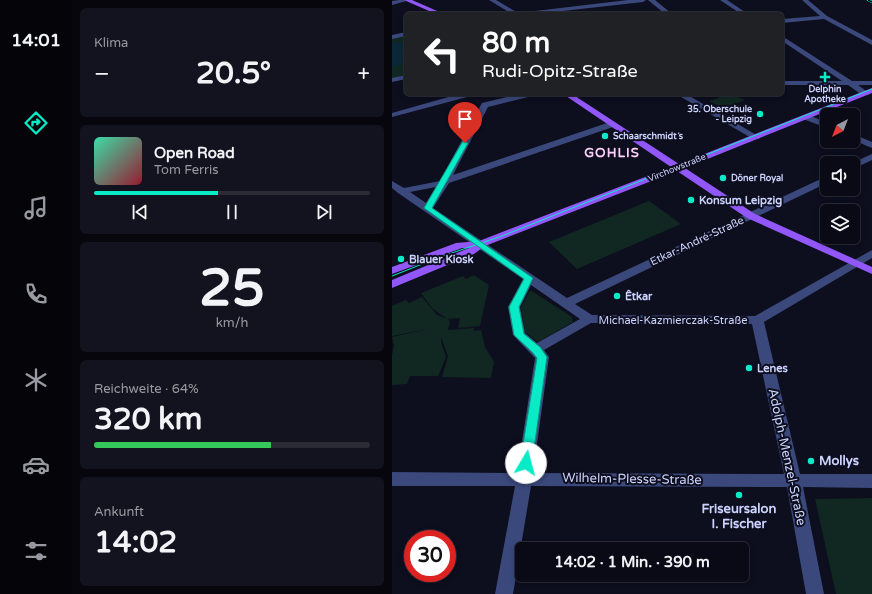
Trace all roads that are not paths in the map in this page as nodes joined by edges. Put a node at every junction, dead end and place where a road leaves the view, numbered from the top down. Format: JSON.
{"nodes":[{"id":1,"x":407,"y":0,"type":"edge"},
{"id":2,"x":492,"y":0,"type":"edge"},
{"id":3,"x":643,"y":0,"type":"edge"},
{"id":4,"x":651,"y":0,"type":"edge"},
{"id":5,"x":723,"y":0,"type":"edge"},
{"id":6,"x":805,"y":0,"type":"edge"},
{"id":7,"x":392,"y":3,"type":"edge"},
{"id":8,"x":586,"y":6,"type":"junction"},
{"id":9,"x":436,"y":12,"type":"edge"},
{"id":10,"x":513,"y":12,"type":"edge"},
{"id":11,"x":533,"y":12,"type":"edge"},
{"id":12,"x":592,"y":12,"type":"edge"},
{"id":13,"x":666,"y":12,"type":"edge"},
{"id":14,"x":742,"y":12,"type":"edge"},
{"id":15,"x":825,"y":17,"type":"junction"},
{"id":16,"x":784,"y":21,"type":"edge"},
{"id":17,"x":404,"y":34,"type":"edge"},
{"id":18,"x":392,"y":37,"type":"edge"},
{"id":19,"x":784,"y":39,"type":"edge"},
{"id":20,"x":872,"y":43,"type":"edge"},
{"id":21,"x":404,"y":77,"type":"edge"},
{"id":22,"x":392,"y":80,"type":"edge"},
{"id":23,"x":849,"y":82,"type":"junction"},
{"id":24,"x":872,"y":83,"type":"edge"},
{"id":25,"x":784,"y":84,"type":"edge"},
{"id":26,"x":868,"y":91,"type":"edge"},
{"id":27,"x":461,"y":96,"type":"edge"},
{"id":28,"x":475,"y":96,"type":"edge"},
{"id":29,"x":521,"y":96,"type":"edge"},
{"id":30,"x":570,"y":96,"type":"edge"},
{"id":31,"x":684,"y":96,"type":"edge"},
{"id":32,"x":485,"y":105,"type":"junction"},
{"id":33,"x":392,"y":115,"type":"edge"},
{"id":34,"x":806,"y":117,"type":"junction"},
{"id":35,"x":820,"y":123,"type":"edge"},
{"id":36,"x":613,"y":124,"type":"junction"},
{"id":37,"x":756,"y":136,"type":"junction"},
{"id":38,"x":860,"y":140,"type":"edge"},
{"id":39,"x":872,"y":146,"type":"edge"},
{"id":40,"x":872,"y":157,"type":"edge"},
{"id":41,"x":860,"y":163,"type":"edge"},
{"id":42,"x":678,"y":168,"type":"junction"},
{"id":43,"x":444,"y":182,"type":"junction"},
{"id":44,"x":820,"y":182,"type":"edge"},
{"id":45,"x":392,"y":184,"type":"edge"},
{"id":46,"x":401,"y":191,"type":"junction"},
{"id":47,"x":428,"y":208,"type":"junction"},
{"id":48,"x":751,"y":216,"type":"junction"},
{"id":49,"x":481,"y":244,"type":"junction"},
{"id":50,"x":872,"y":253,"type":"edge"},
{"id":51,"x":854,"y":263,"type":"junction"},
{"id":52,"x":392,"y":271,"type":"edge"},
{"id":53,"x":872,"y":271,"type":"edge"},
{"id":54,"x":529,"y":278,"type":"junction"},
{"id":55,"x":392,"y":284,"type":"edge"},
{"id":56,"x":566,"y":303,"type":"junction"},
{"id":57,"x":589,"y":319,"type":"junction"},
{"id":58,"x":757,"y":320,"type":"junction"},
{"id":59,"x":536,"y":349,"type":"junction"},
{"id":60,"x":524,"y":478,"type":"junction"},
{"id":61,"x":392,"y":479,"type":"edge"},
{"id":62,"x":794,"y":481,"type":"junction"},
{"id":63,"x":872,"y":481,"type":"edge"},
{"id":64,"x":504,"y":594,"type":"edge"},
{"id":65,"x":815,"y":594,"type":"edge"}],
"edges":[{"from":1,"to":7,"type":"street"},
{"from":1,"to":9,"type":"main road"},
{"from":2,"to":10,"type":"street"},
{"from":3,"to":8,"type":"street"},
{"from":4,"to":13,"type":"street"},
{"from":5,"to":14,"type":"street"},
{"from":6,"to":15,"type":"street"},
{"from":8,"to":11,"type":"street"},
{"from":8,"to":12,"type":"street"},
{"from":15,"to":16,"type":"street"},
{"from":15,"to":20,"type":"street"},
{"from":17,"to":18,"type":"street"},
{"from":19,"to":23,"type":"street"},
{"from":21,"to":22,"type":"street"},
{"from":23,"to":24,"type":"street"},
{"from":23,"to":25,"type":"street"},
{"from":23,"to":26,"type":"street"},
{"from":26,"to":34,"type":"main road","name":"Virchowstraße"},
{"from":27,"to":33,"type":"street"},
{"from":28,"to":32,"type":"street"},
{"from":29,"to":32,"type":"street"},
{"from":30,"to":36,"type":"main road"},
{"from":31,"to":37,"type":"street"},
{"from":32,"to":43,"type":"street"},
{"from":34,"to":35,"type":"street"},
{"from":34,"to":37,"type":"main road","name":"Virchowstraße"},
{"from":36,"to":42,"type":"main road"},
{"from":36,"to":43,"type":"street"},
{"from":37,"to":42,"type":"main road","name":"Virchowstraße"},
{"from":38,"to":39,"type":"street"},
{"from":40,"to":41,"type":"street"},
{"from":42,"to":48,"type":"main road"},
{"from":42,"to":49,"type":"main road","name":"Virchowstraße"},
{"from":43,"to":46,"type":"street"},
{"from":43,"to":47,"type":"street"},
{"from":44,"to":48,"type":"street","name":"Etkar-André-Straße"},
{"from":45,"to":46,"type":"street"},
{"from":46,"to":47,"type":"street"},
{"from":47,"to":49,"type":"street"},
{"from":48,"to":51,"type":"main road"},
{"from":48,"to":56,"type":"street","name":"Etkar-André-Straße"},
{"from":49,"to":52,"type":"main road","name":"Virchowstraße"},
{"from":49,"to":54,"type":"street"},
{"from":49,"to":55,"type":"main road","name":"Virchowstraße"},
{"from":50,"to":51,"type":"street","name":"Michael-Kazmierczak-Straße"},
{"from":51,"to":53,"type":"main road"},
{"from":51,"to":58,"type":"street","name":"Michael-Kazmierczak-Straße"},
{"from":54,"to":56,"type":"street"},
{"from":54,"to":59,"type":"street"},
{"from":56,"to":57,"type":"street"},
{"from":57,"to":58,"type":"street","name":"Michael-Kazmierczak-Straße"},
{"from":57,"to":59,"type":"street","name":"Michael-Kazmierczak-Straße"},
{"from":58,"to":62,"type":"street","name":"Adolph-Menzel-Straße"},
{"from":59,"to":60,"type":"street"},
{"from":60,"to":61,"type":"street","name":"Wilhelm-Plesse-Straße"},
{"from":60,"to":62,"type":"street","name":"Wilhelm-Plesse-Straße"},
{"from":60,"to":64,"type":"street"},
{"from":62,"to":63,"type":"street","name":"Wilhelm-Plesse-Straße"},
{"from":62,"to":65,"type":"street","name":"Adolph-Menzel-Straße"}]}
